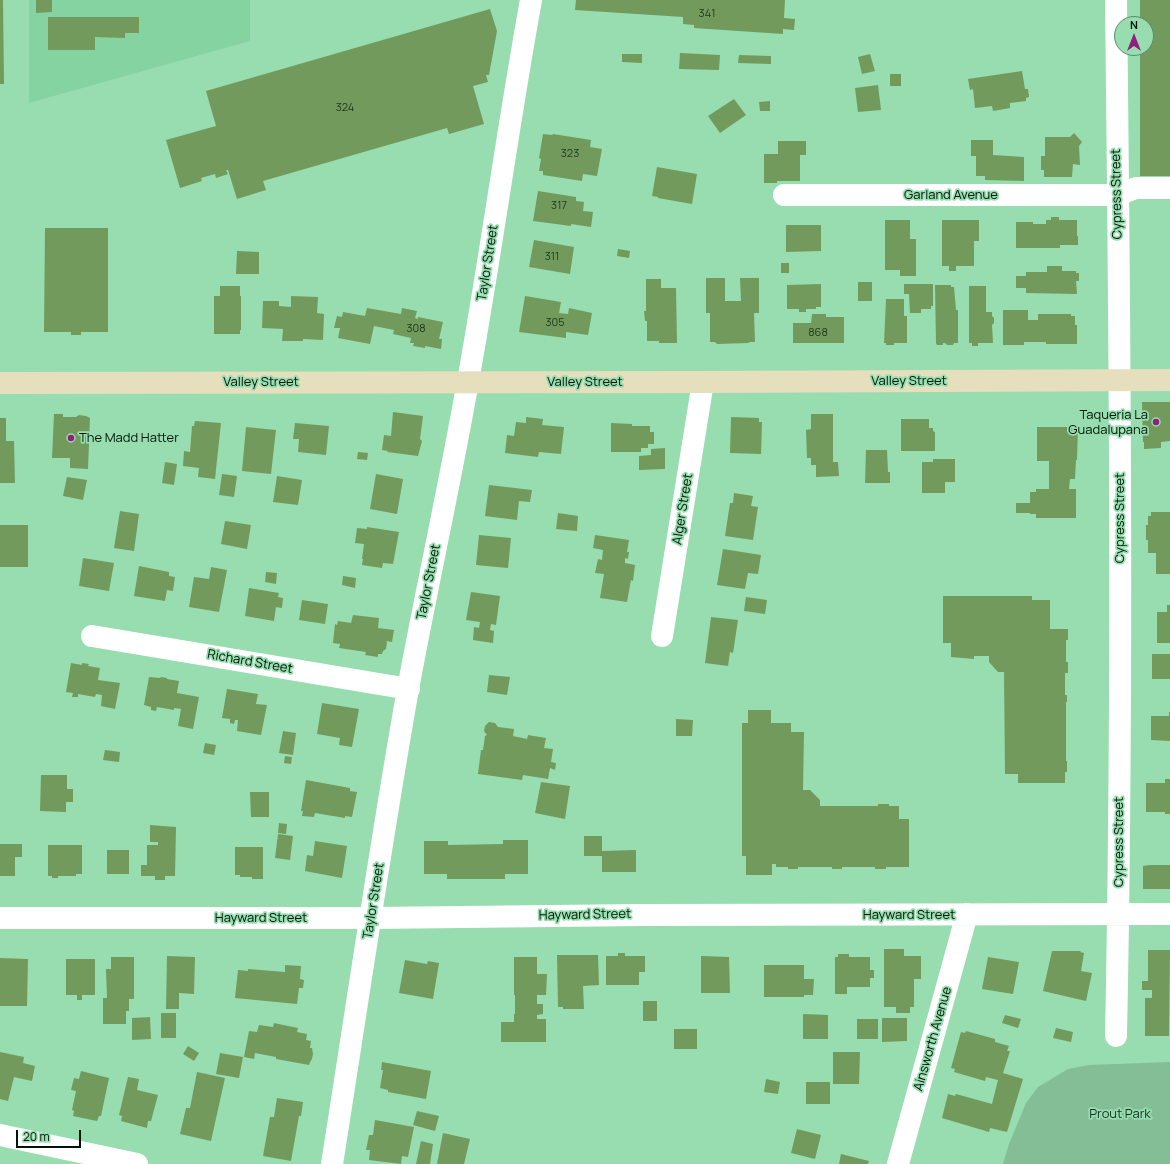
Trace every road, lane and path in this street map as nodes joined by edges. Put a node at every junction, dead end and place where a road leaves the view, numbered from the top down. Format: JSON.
{"nodes":[{"id":1,"x":531,"y":0,"type":"edge"},
{"id":2,"x":1116,"y":0,"type":"edge"},
{"id":3,"x":1170,"y":188,"type":"edge"},
{"id":4,"x":784,"y":195,"type":"dead end"},
{"id":5,"x":1117,"y":195,"type":"junction"},
{"id":6,"x":1120,"y":379,"type":"junction"},
{"id":7,"x":1170,"y":380,"type":"edge"},
{"id":8,"x":468,"y":382,"type":"junction"},
{"id":9,"x":703,"y":382,"type":"junction"},
{"id":10,"x":0,"y":383,"type":"edge"},
{"id":11,"x":92,"y":636,"type":"dead end"},
{"id":12,"x":662,"y":636,"type":"dead end"},
{"id":13,"x":408,"y":689,"type":"junction"},
{"id":14,"x":967,"y":914,"type":"junction"},
{"id":15,"x":1118,"y":914,"type":"junction"},
{"id":16,"x":1170,"y":914,"type":"edge"},
{"id":17,"x":0,"y":918,"type":"edge"},
{"id":18,"x":371,"y":918,"type":"junction"},
{"id":19,"x":1116,"y":1036,"type":"dead end"},
{"id":20,"x":0,"y":1135,"type":"edge"},
{"id":21,"x":137,"y":1164,"type":"edge"},
{"id":22,"x":332,"y":1164,"type":"edge"},
{"id":23,"x":898,"y":1164,"type":"edge"}],
"edges":[{"from":1,"to":8,"type":"street","name":"Taylor Street"},
{"from":2,"to":5,"type":"street","name":"Cypress Street"},
{"from":3,"to":5,"type":"street"},
{"from":4,"to":5,"type":"street","name":"Garland Avenue"},
{"from":5,"to":6,"type":"street","name":"Cypress Street"},
{"from":6,"to":7,"type":"main road","name":"Valley Street"},
{"from":6,"to":9,"type":"main road","name":"Valley Street"},
{"from":6,"to":15,"type":"street","name":"Cypress Street"},
{"from":8,"to":9,"type":"main road","name":"Valley Street"},
{"from":8,"to":10,"type":"main road","name":"Valley Street"},
{"from":8,"to":13,"type":"street","name":"Taylor Street"},
{"from":9,"to":12,"type":"street","name":"Alger Street"},
{"from":11,"to":13,"type":"street","name":"Richard Street"},
{"from":13,"to":18,"type":"street","name":"Taylor Street"},
{"from":14,"to":15,"type":"street","name":"Hayward Street"},
{"from":14,"to":18,"type":"street","name":"Hayward Street"},
{"from":14,"to":23,"type":"street","name":"Ainsworth Avenue"},
{"from":15,"to":16,"type":"street","name":"Hayward Street"},
{"from":15,"to":19,"type":"street","name":"Cypress Street"},
{"from":17,"to":18,"type":"street","name":"Hayward Street"},
{"from":18,"to":22,"type":"street","name":"Taylor Street"},
{"from":20,"to":21,"type":"street"}]}
